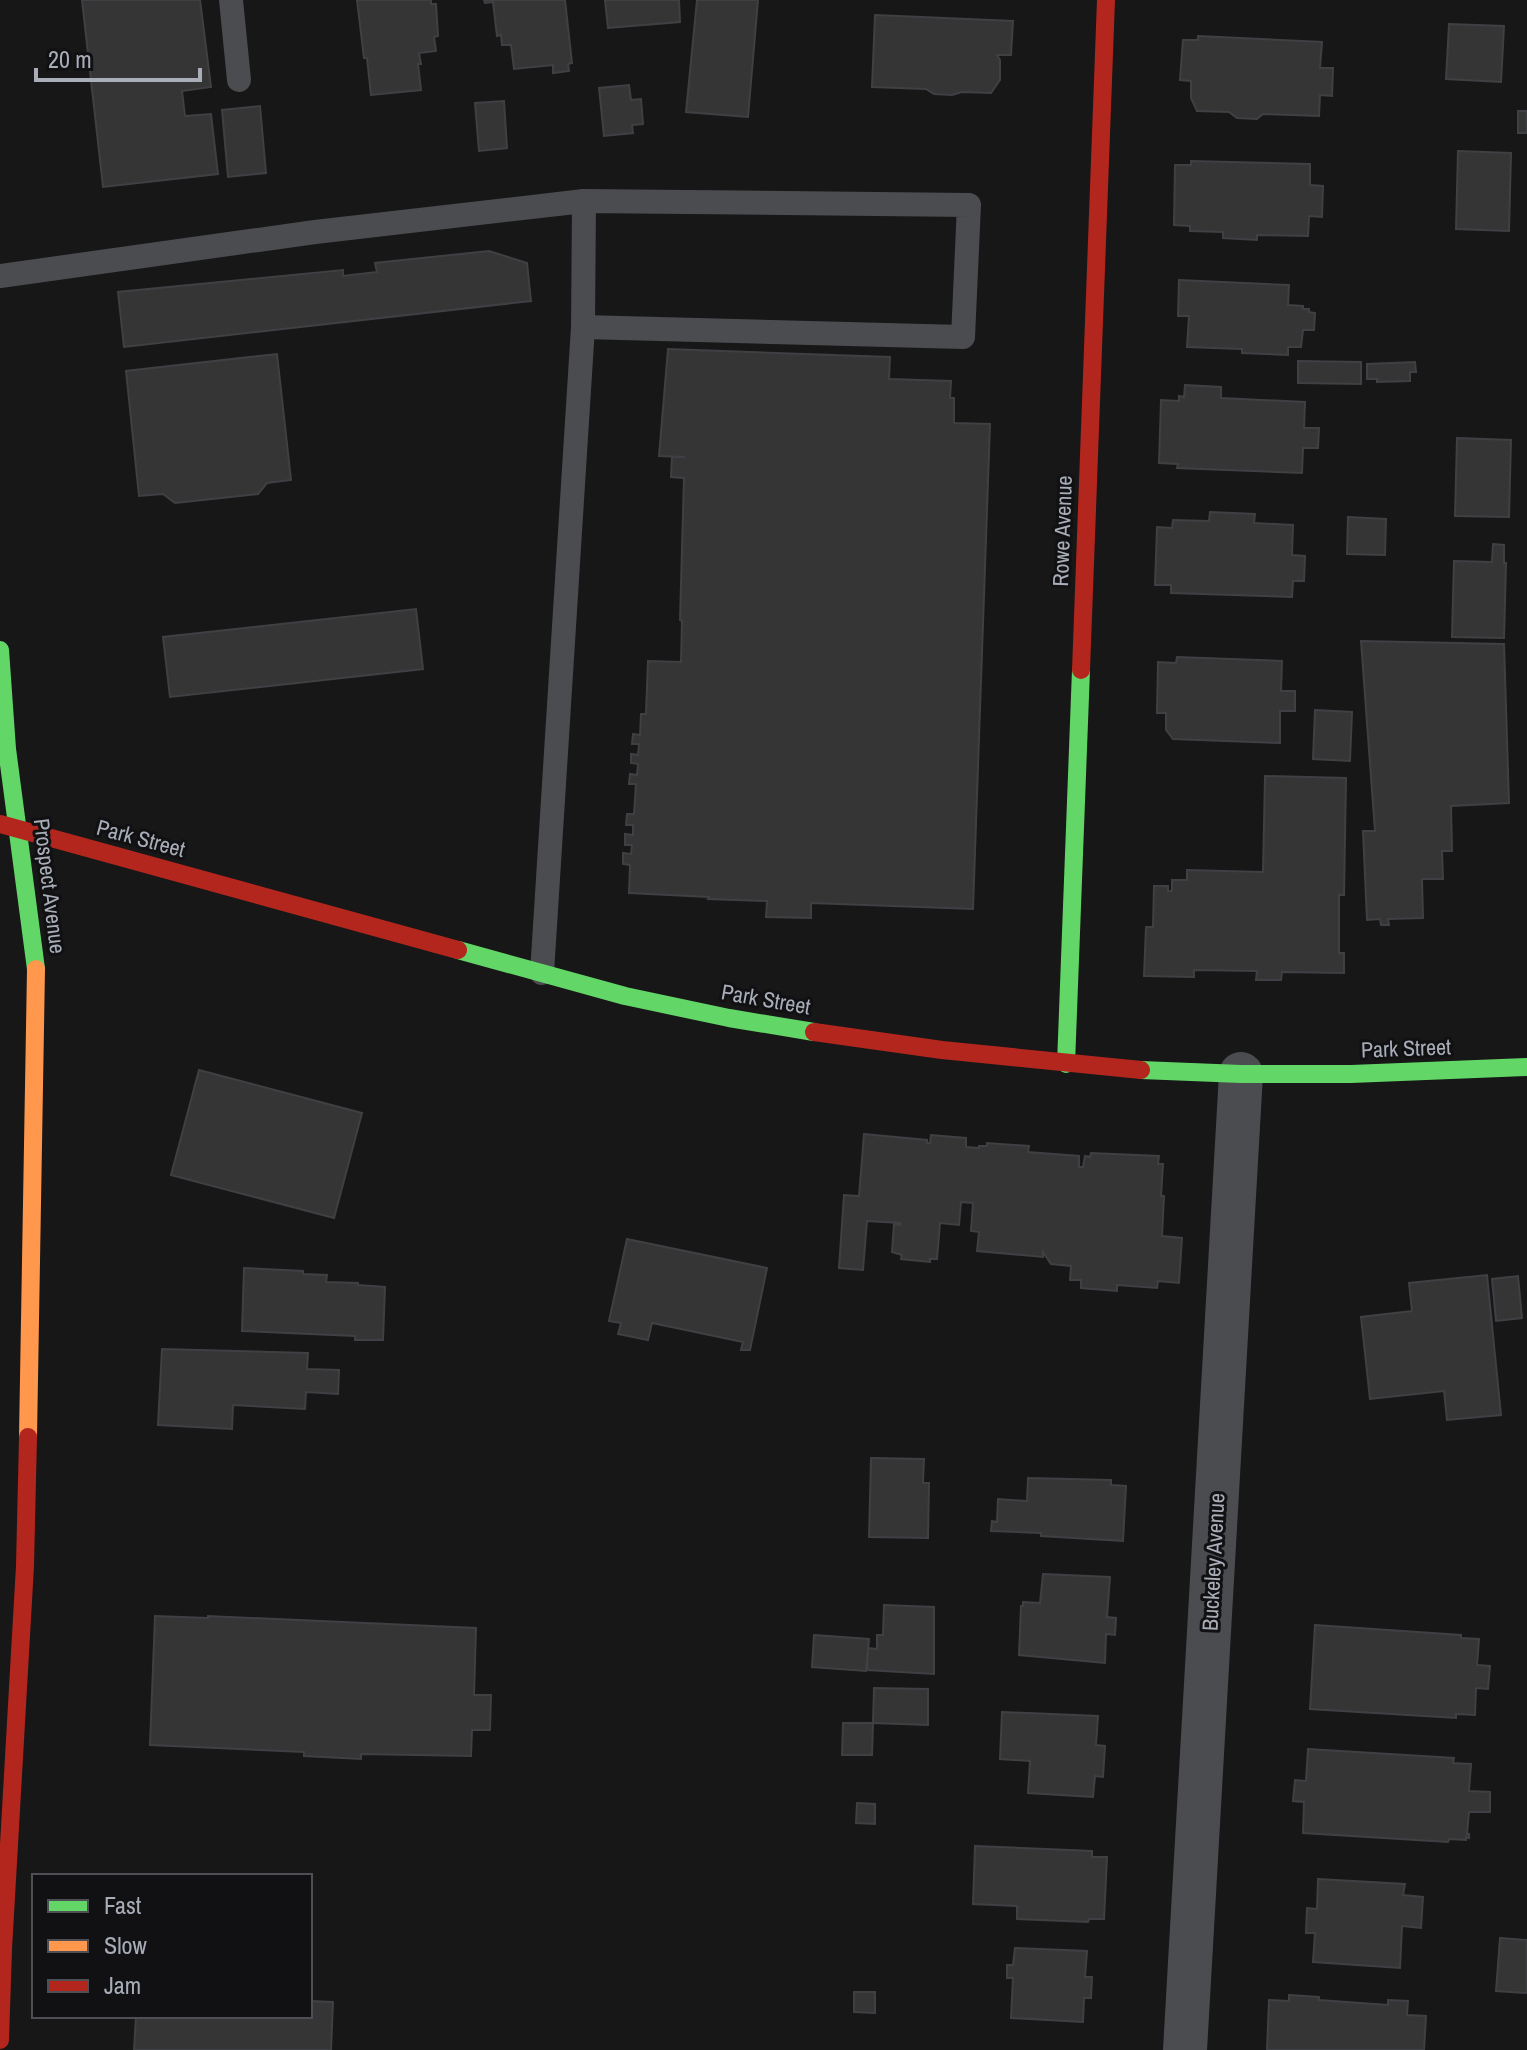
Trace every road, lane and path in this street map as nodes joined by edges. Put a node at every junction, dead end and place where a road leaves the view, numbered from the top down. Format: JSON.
{"nodes":[{"id":1,"x":231,"y":0,"type":"edge"},
{"id":2,"x":1106,"y":0,"type":"edge"},
{"id":3,"x":239,"y":80,"type":"dead end"},
{"id":4,"x":584,"y":201,"type":"junction"},
{"id":5,"x":0,"y":276,"type":"edge"},
{"id":6,"x":583,"y":327,"type":"junction"},
{"id":7,"x":0,"y":650,"type":"edge"},
{"id":8,"x":9,"y":827,"type":"edge"},
{"id":9,"x":542,"y":973,"type":"junction"},
{"id":10,"x":1066,"y":1064,"type":"junction"},
{"id":11,"x":1527,"y":1067,"type":"edge"},
{"id":12,"x":1241,"y":1074,"type":"junction"},
{"id":13,"x":0,"y":2040,"type":"edge"},
{"id":14,"x":1185,"y":2050,"type":"edge"}],
"edges":[{"from":1,"to":3,"type":"lane"},
{"from":2,"to":10,"type":"main road","name":"Rowe Avenue"},
{"from":4,"to":5,"type":"lane"},
{"from":4,"to":6,"type":"lane"},
{"from":4,"to":6,"type":"lane"},
{"from":6,"to":9,"type":"lane"},
{"from":7,"to":8,"type":"main road","name":"Prospect Avenue"},
{"from":8,"to":9,"type":"main road","name":"Park Street"},
{"from":8,"to":13,"type":"main road","name":"Prospect Avenue"},
{"from":9,"to":10,"type":"main road","name":"Park Street"},
{"from":10,"to":12,"type":"main road","name":"Park Street"},
{"from":11,"to":12,"type":"main road","name":"Park Street"},
{"from":12,"to":14,"type":"street","name":"Buckeley Avenue"}]}
